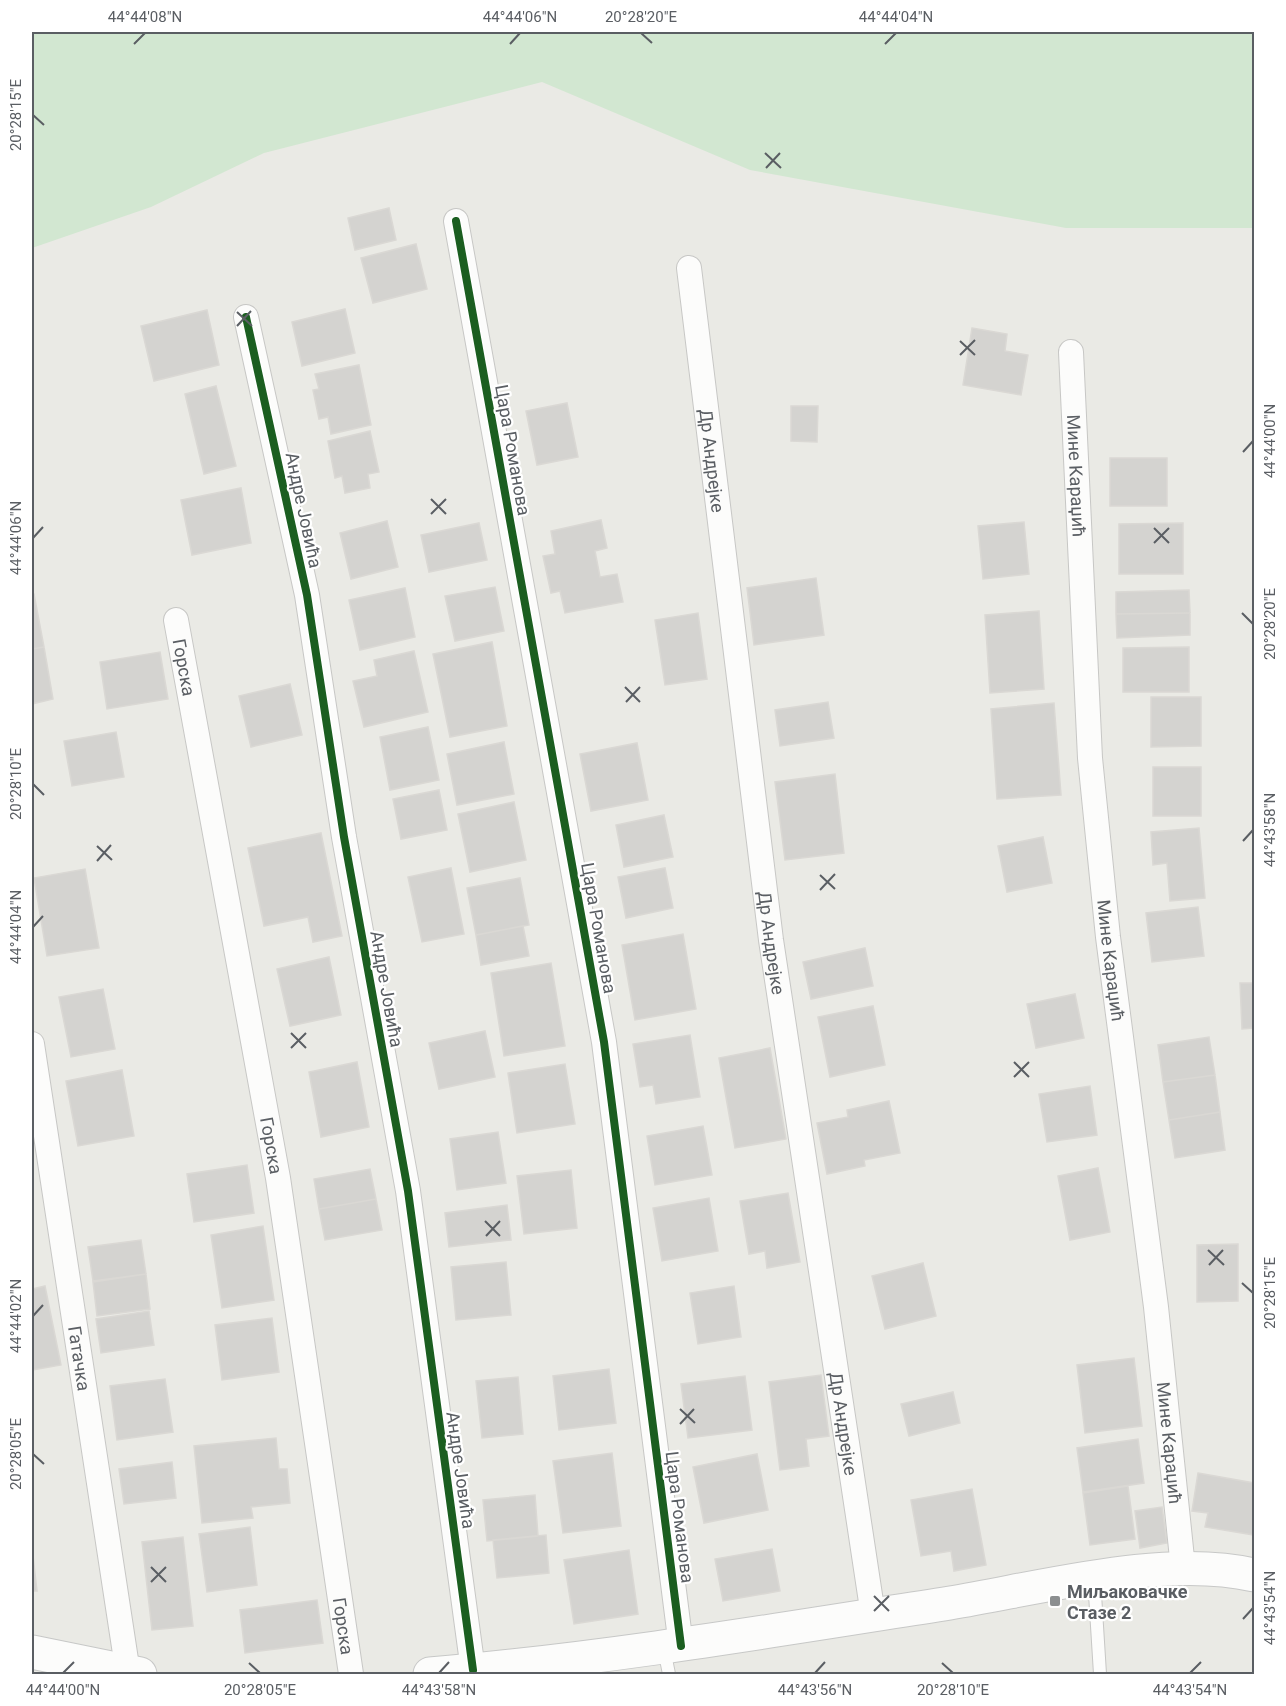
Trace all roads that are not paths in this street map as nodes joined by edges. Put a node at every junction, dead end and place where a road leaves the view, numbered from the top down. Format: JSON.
{"nodes":[{"id":1,"x":456,"y":220,"type":"dead end"},
{"id":2,"x":689,"y":268,"type":"dead end"},
{"id":3,"x":246,"y":317,"type":"dead end"},
{"id":4,"x":1071,"y":352,"type":"dead end"},
{"id":5,"x":176,"y":620,"type":"dead end"},
{"id":6,"x":32,"y":1044,"type":"edge"},
{"id":7,"x":1183,"y":1568,"type":"junction"},
{"id":8,"x":1254,"y":1575,"type":"edge"},
{"id":9,"x":1094,"y":1578,"type":"junction"},
{"id":10,"x":873,"y":1615,"type":"junction"},
{"id":11,"x":671,"y":1656,"type":"edge"},
{"id":12,"x":34,"y":1660,"type":"edge"},
{"id":13,"x":134,"y":1673,"type":"edge"},
{"id":14,"x":447,"y":1673,"type":"edge"},
{"id":15,"x":351,"y":1674,"type":"edge"},
{"id":16,"x":1100,"y":1674,"type":"edge"}],
"edges":[{"from":1,"to":11,"type":"street","name":"Цара Романова"},
{"from":2,"to":10,"type":"street","name":"Др Андрејке"},
{"from":3,"to":14,"type":"street","name":"Андре Јовића"},
{"from":4,"to":7,"type":"street","name":"Мине Караџић"},
{"from":5,"to":15,"type":"street","name":"Горска"},
{"from":6,"to":13,"type":"street","name":"Гатачка"},
{"from":7,"to":8,"type":"street"},
{"from":7,"to":9,"type":"street"},
{"from":9,"to":10,"type":"street"},
{"from":9,"to":16,"type":"lane"},
{"from":10,"to":11,"type":"street"},
{"from":11,"to":14,"type":"street"},
{"from":12,"to":13,"type":"street"}]}
